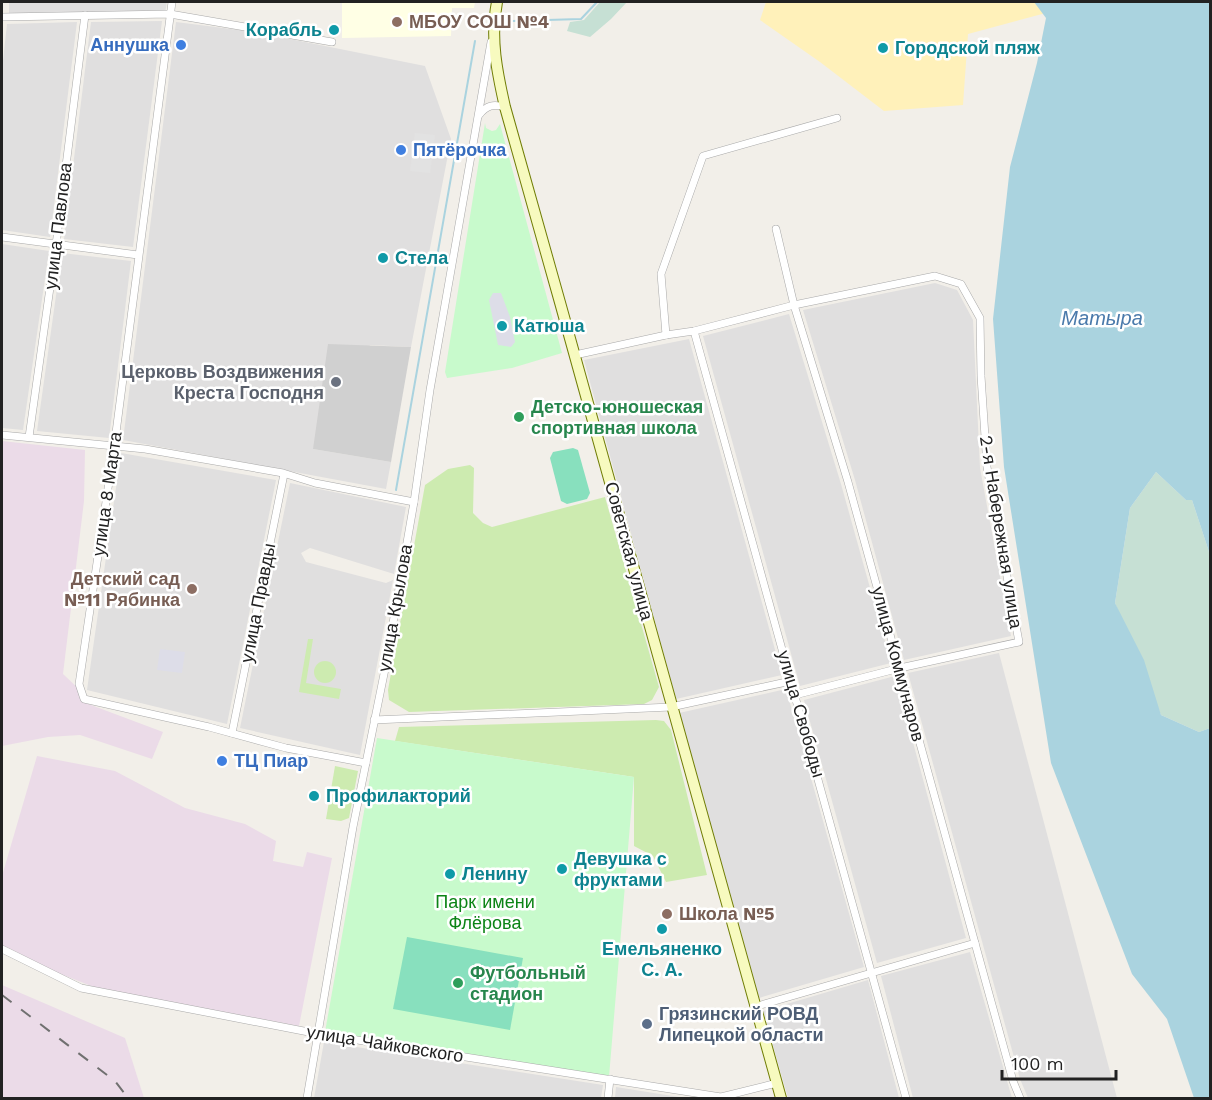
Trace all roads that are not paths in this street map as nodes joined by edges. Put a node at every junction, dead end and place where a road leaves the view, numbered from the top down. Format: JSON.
{"nodes":[{"id":1,"x":172,"y":2,"type":"edge"},
{"id":2,"x":497,"y":2,"type":"edge"},
{"id":3,"x":170,"y":14,"type":"junction"},
{"id":4,"x":85,"y":15,"type":"junction"},
{"id":5,"x":2,"y":17,"type":"edge"},
{"id":6,"x":493,"y":30,"type":"junction"},
{"id":7,"x":332,"y":42,"type":"dead end"},
{"id":8,"x":505,"y":107,"type":"junction"},
{"id":9,"x":478,"y":117,"type":"junction"},
{"id":10,"x":837,"y":118,"type":"dead end"},
{"id":11,"x":776,"y":229,"type":"dead end"},
{"id":12,"x":2,"y":237,"type":"edge"},
{"id":13,"x":56,"y":245,"type":"junction"},
{"id":14,"x":138,"y":255,"type":"junction"},
{"id":15,"x":794,"y":305,"type":"junction"},
{"id":16,"x":694,"y":331,"type":"junction"},
{"id":17,"x":666,"y":334,"type":"junction"},
{"id":18,"x":576,"y":355,"type":"junction"},
{"id":19,"x":2,"y":435,"type":"edge"},
{"id":20,"x":29,"y":437,"type":"junction"},
{"id":21,"x":115,"y":446,"type":"junction"},
{"id":22,"x":285,"y":474,"type":"junction"},
{"id":23,"x":414,"y":502,"type":"junction"},
{"id":24,"x":900,"y":668,"type":"junction"},
{"id":25,"x":791,"y":681,"type":"junction"},
{"id":26,"x":795,"y":695,"type":"junction"},
{"id":27,"x":671,"y":708,"type":"junction"},
{"id":28,"x":374,"y":720,"type":"junction"},
{"id":29,"x":232,"y":733,"type":"junction"},
{"id":30,"x":366,"y":763,"type":"junction"},
{"id":31,"x":975,"y":943,"type":"junction"},
{"id":32,"x":2,"y":949,"type":"edge"},
{"id":33,"x":872,"y":972,"type":"junction"},
{"id":34,"x":754,"y":1006,"type":"junction"},
{"id":35,"x":319,"y":1034,"type":"junction"},
{"id":36,"x":610,"y":1079,"type":"junction"},
{"id":37,"x":777,"y":1083,"type":"junction"},
{"id":38,"x":307,"y":1098,"type":"edge"},
{"id":39,"x":608,"y":1098,"type":"edge"},
{"id":40,"x":781,"y":1098,"type":"edge"},
{"id":41,"x":906,"y":1098,"type":"edge"},
{"id":42,"x":1020,"y":1098,"type":"edge"}],
"edges":[{"from":1,"to":3,"type":"street","name":"улица 8 Марта"},
{"from":2,"to":6,"type":"main road","name":"Советская улица"},
{"from":3,"to":4,"type":"street"},
{"from":3,"to":7,"type":"street"},
{"from":3,"to":14,"type":"street","name":"улица 8 Марта"},
{"from":4,"to":5,"type":"street"},
{"from":4,"to":13,"type":"street","name":"улица Павлова"},
{"from":6,"to":8,"type":"main road","name":"Советская улица"},
{"from":6,"to":9,"type":"street","name":"улица Крылова"},
{"from":8,"to":9,"type":"street"},
{"from":8,"to":18,"type":"main road","name":"Советская улица"},
{"from":9,"to":23,"type":"street","name":"улица Крылова"},
{"from":10,"to":17,"type":"street"},
{"from":11,"to":15,"type":"street","name":"улица Коммунаров"},
{"from":12,"to":13,"type":"street"},
{"from":13,"to":14,"type":"street"},
{"from":13,"to":20,"type":"street","name":"улица Павлова"},
{"from":14,"to":21,"type":"street","name":"улица 8 Марта"},
{"from":15,"to":16,"type":"street"},
{"from":15,"to":24,"type":"street","name":"улица Коммунаров"},
{"from":15,"to":24,"type":"street","name":"2-я Набережная улица"},
{"from":16,"to":17,"type":"street"},
{"from":16,"to":25,"type":"street","name":"улица Свободы"},
{"from":17,"to":18,"type":"street"},
{"from":18,"to":27,"type":"main road","name":"Советская улица"},
{"from":19,"to":20,"type":"street"},
{"from":20,"to":21,"type":"street"},
{"from":21,"to":22,"type":"street"},
{"from":21,"to":29,"type":"street","name":"улица 8 Марта"},
{"from":22,"to":23,"type":"street"},
{"from":22,"to":29,"type":"street","name":"улица Правды"},
{"from":23,"to":28,"type":"street","name":"улица Крылова"},
{"from":24,"to":26,"type":"street"},
{"from":24,"to":31,"type":"street","name":"улица Коммунаров"},
{"from":25,"to":26,"type":"street","name":"улица Свободы"},
{"from":25,"to":27,"type":"street"},
{"from":26,"to":33,"type":"street","name":"улица Свободы"},
{"from":27,"to":28,"type":"street"},
{"from":27,"to":34,"type":"main road","name":"Советская улица"},
{"from":28,"to":30,"type":"street","name":"улица Крылова"},
{"from":29,"to":30,"type":"street","name":"улица 8 Марта"},
{"from":30,"to":35,"type":"street","name":"улица Крылова"},
{"from":31,"to":33,"type":"street"},
{"from":31,"to":42,"type":"street","name":"улица Коммунаров"},
{"from":32,"to":35,"type":"street","name":"улица Чайковского"},
{"from":33,"to":34,"type":"street"},
{"from":33,"to":41,"type":"street","name":"улица Свободы"},
{"from":34,"to":37,"type":"main road","name":"Советская улица"},
{"from":35,"to":36,"type":"street","name":"улица Чайковского"},
{"from":35,"to":38,"type":"street","name":"улица Крылова"},
{"from":36,"to":37,"type":"street","name":"улица Чайковского"},
{"from":36,"to":39,"type":"street"},
{"from":37,"to":40,"type":"main road","name":"Советская улица"}]}
